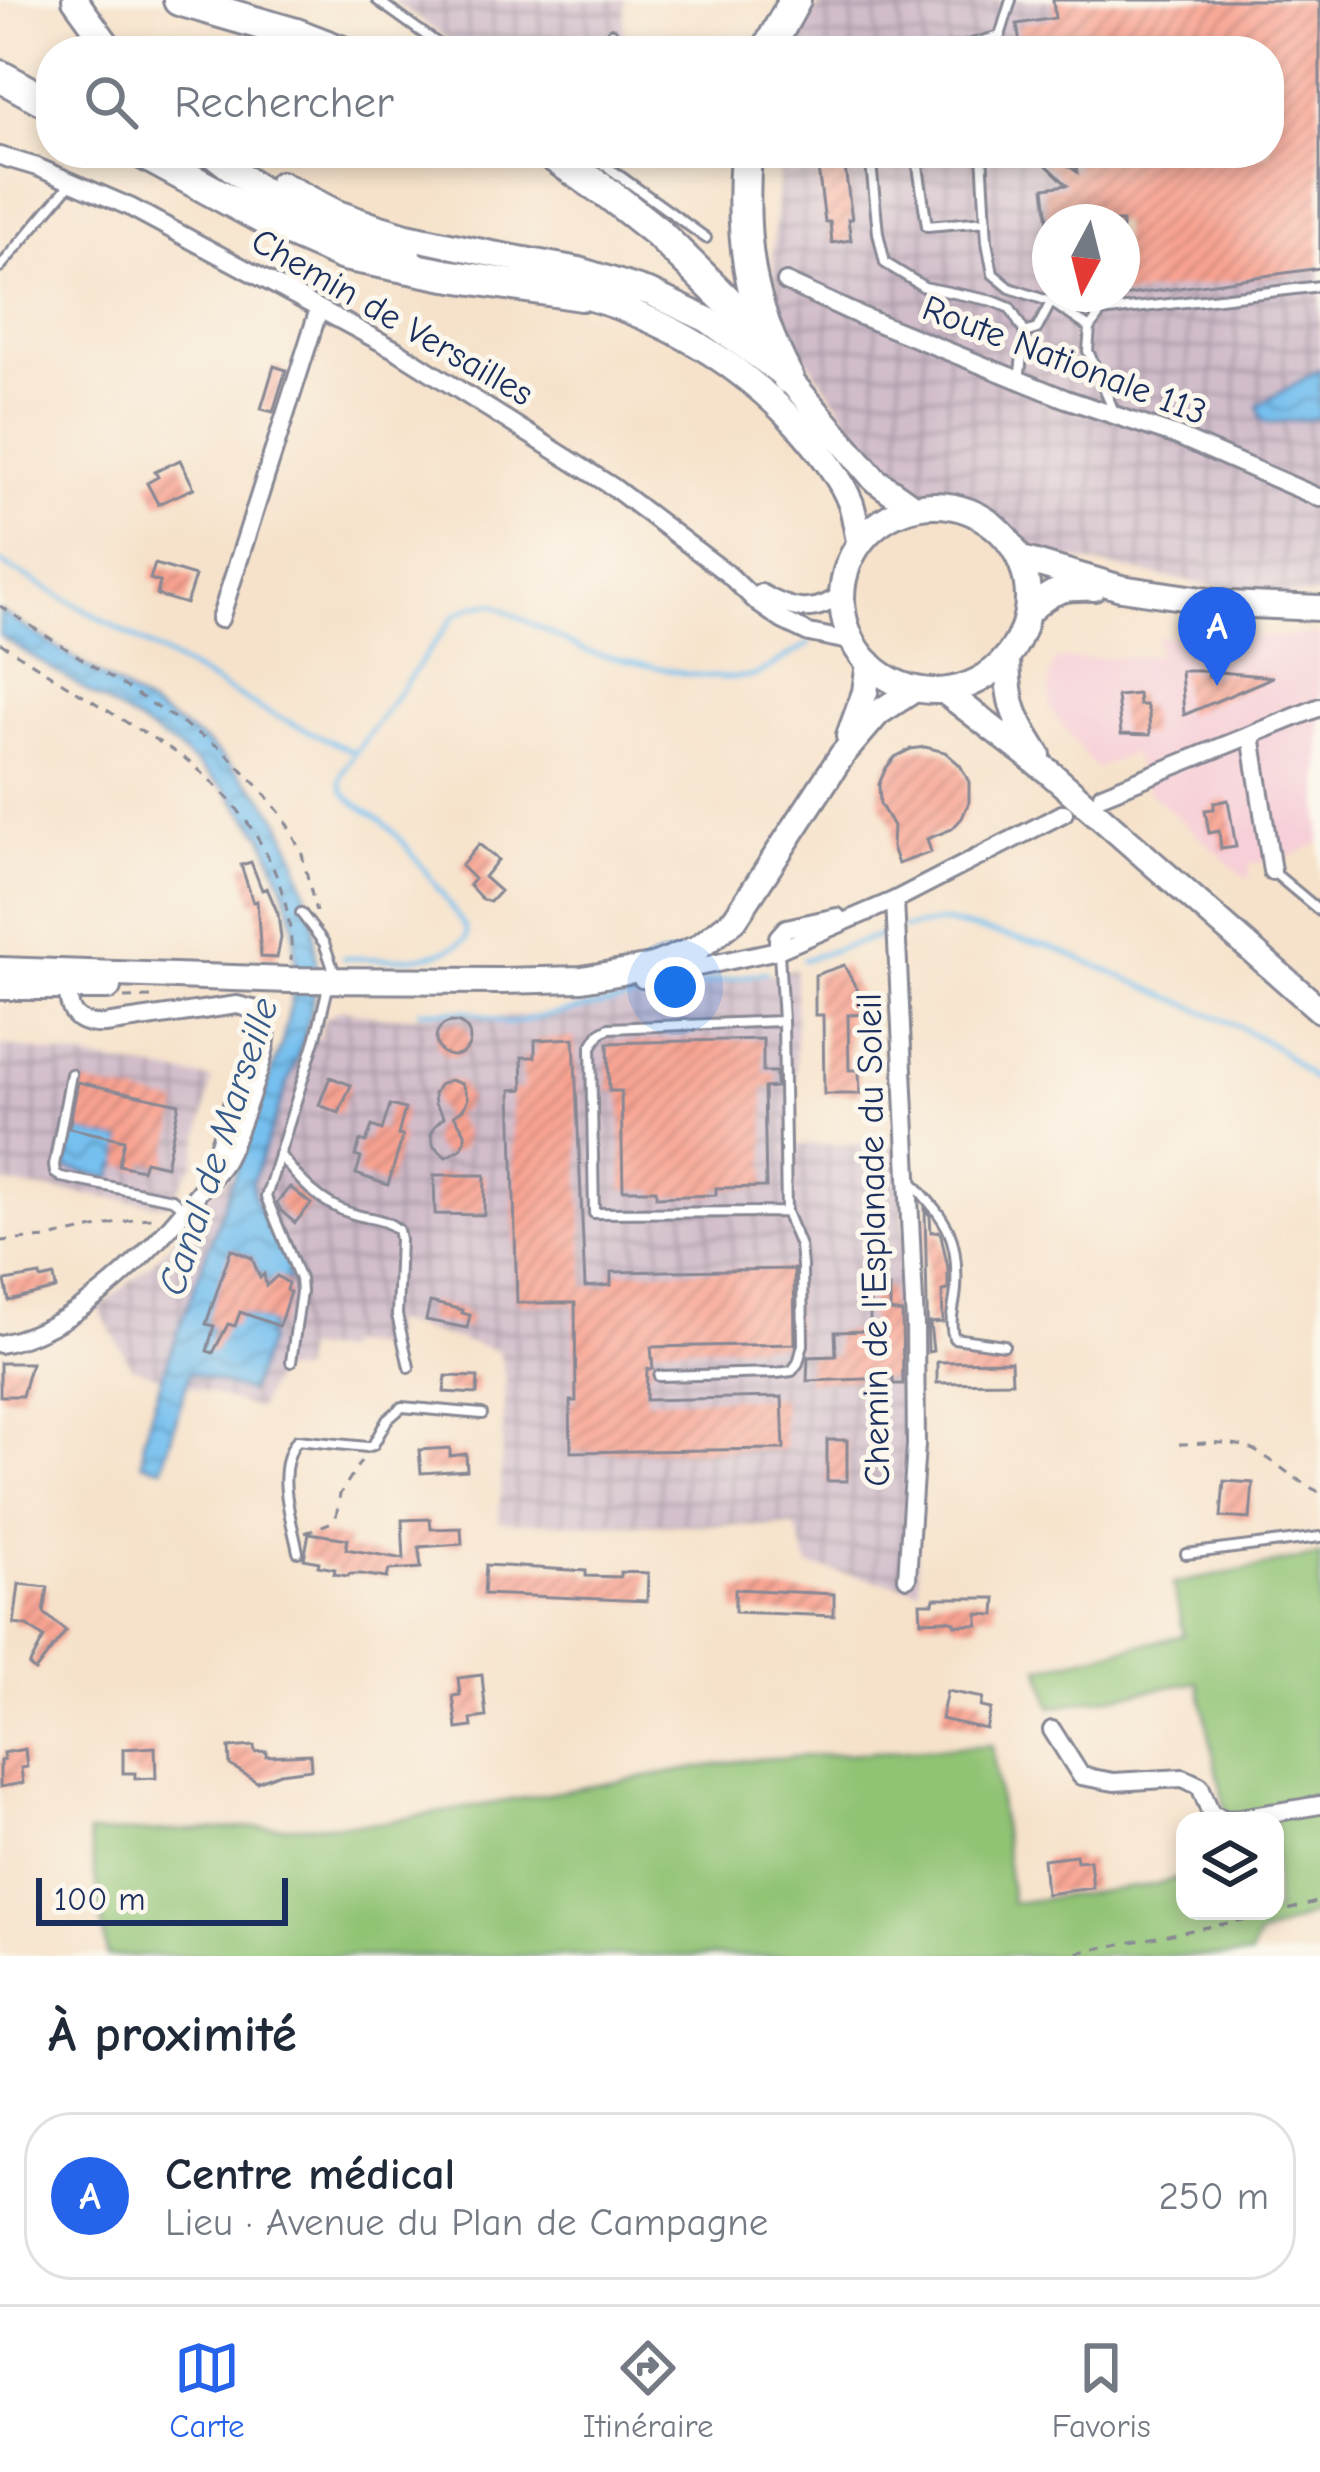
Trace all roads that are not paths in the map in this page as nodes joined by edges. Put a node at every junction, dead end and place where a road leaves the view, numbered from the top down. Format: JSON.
{"nodes":[{"id":1,"x":179,"y":0,"type":"edge"},
{"id":2,"x":377,"y":0,"type":"edge"},
{"id":3,"x":795,"y":0,"type":"edge"},
{"id":4,"x":1011,"y":0,"type":"edge"},
{"id":5,"x":81,"y":10,"type":"edge"},
{"id":6,"x":611,"y":33,"type":"dead end"},
{"id":7,"x":102,"y":36,"type":"edge"},
{"id":8,"x":301,"y":36,"type":"edge"},
{"id":9,"x":427,"y":36,"type":"edge"},
{"id":10,"x":612,"y":36,"type":"edge"},
{"id":11,"x":775,"y":36,"type":"edge"},
{"id":12,"x":1000,"y":36,"type":"edge"},
{"id":13,"x":0,"y":76,"type":"edge"},
{"id":14,"x":36,"y":96,"type":"edge"},
{"id":15,"x":0,"y":156,"type":"edge"},
{"id":16,"x":170,"y":168,"type":"edge"},
{"id":17,"x":232,"y":168,"type":"edge"},
{"id":18,"x":254,"y":168,"type":"edge"},
{"id":19,"x":571,"y":168,"type":"edge"},
{"id":20,"x":611,"y":168,"type":"edge"},
{"id":21,"x":746,"y":168,"type":"edge"},
{"id":22,"x":871,"y":168,"type":"edge"},
{"id":23,"x":918,"y":168,"type":"edge"},
{"id":24,"x":983,"y":168,"type":"edge"},
{"id":25,"x":72,"y":182,"type":"junction"},
{"id":26,"x":986,"y":221,"type":"junction"},
{"id":27,"x":706,"y":238,"type":"dead end"},
{"id":28,"x":0,"y":267,"type":"edge"},
{"id":29,"x":786,"y":282,"type":"dead end"},
{"id":30,"x":1004,"y":284,"type":"junction"},
{"id":31,"x":1320,"y":286,"type":"edge"},
{"id":32,"x":580,"y":295,"type":"junction"},
{"id":33,"x":1032,"y":296,"type":"edge"},
{"id":34,"x":993,"y":301,"type":"junction"},
{"id":35,"x":319,"y":309,"type":"junction"},
{"id":36,"x":1046,"y":312,"type":"edge"},
{"id":37,"x":1066,"y":312,"type":"edge"},
{"id":38,"x":1090,"y":328,"type":"junction"},
{"id":39,"x":1025,"y":333,"type":"junction"},
{"id":40,"x":769,"y":342,"type":"junction"},
{"id":41,"x":788,"y":378,"type":"junction"},
{"id":42,"x":1019,"y":380,"type":"junction"},
{"id":43,"x":1116,"y":416,"type":"junction"},
{"id":44,"x":1320,"y":498,"type":"edge"},
{"id":45,"x":912,"y":506,"type":"junction"},
{"id":46,"x":859,"y":540,"type":"junction"},
{"id":47,"x":1022,"y":560,"type":"junction"},
{"id":48,"x":729,"y":575,"type":"junction"},
{"id":49,"x":1120,"y":588,"type":"junction"},
{"id":50,"x":842,"y":594,"type":"junction"},
{"id":51,"x":1320,"y":608,"type":"edge"},
{"id":52,"x":1029,"y":611,"type":"junction"},
{"id":53,"x":220,"y":619,"type":"dead end"},
{"id":54,"x":849,"y":641,"type":"junction"},
{"id":55,"x":1007,"y":658,"type":"junction"},
{"id":56,"x":869,"y":663,"type":"junction"},
{"id":57,"x":915,"y":689,"type":"junction"},
{"id":58,"x":944,"y":691,"type":"junction"},
{"id":59,"x":1320,"y":707,"type":"edge"},
{"id":60,"x":1251,"y":734,"type":"junction"},
{"id":61,"x":842,"y":755,"type":"junction"},
{"id":62,"x":1049,"y":772,"type":"junction"},
{"id":63,"x":1102,"y":795,"type":"dead end"},
{"id":64,"x":1064,"y":813,"type":"dead end"},
{"id":65,"x":1273,"y":871,"type":"joint"},
{"id":66,"x":895,"y":900,"type":"junction"},
{"id":67,"x":1320,"y":911,"type":"edge"},
{"id":68,"x":302,"y":914,"type":"dead end"},
{"id":69,"x":778,"y":950,"type":"junction"},
{"id":70,"x":0,"y":970,"type":"edge"},
{"id":71,"x":582,"y":979,"type":"junction"},
{"id":72,"x":67,"y":980,"type":"junction"},
{"id":73,"x":328,"y":981,"type":"junction"},
{"id":74,"x":0,"y":987,"type":"edge"},
{"id":75,"x":1320,"y":1010,"type":"edge"},
{"id":76,"x":783,"y":1021,"type":"junction"},
{"id":77,"x":71,"y":1073,"type":"dead end"},
{"id":78,"x":278,"y":1153,"type":"junction"},
{"id":79,"x":908,"y":1177,"type":"junction"},
{"id":80,"x":786,"y":1212,"type":"junction"},
{"id":81,"x":181,"y":1214,"type":"junction"},
{"id":82,"x":0,"y":1344,"type":"edge"},
{"id":83,"x":1004,"y":1345,"type":"dead end"},
{"id":84,"x":291,"y":1362,"type":"dead end"},
{"id":85,"x":409,"y":1366,"type":"dead end"},
{"id":86,"x":659,"y":1376,"type":"dead end"},
{"id":87,"x":482,"y":1414,"type":"dead end"},
{"id":88,"x":1320,"y":1537,"type":"edge"},
{"id":89,"x":298,"y":1552,"type":"dead end"},
{"id":90,"x":1186,"y":1554,"type":"dead end"},
{"id":91,"x":907,"y":1577,"type":"dead end"},
{"id":92,"x":1052,"y":1730,"type":"dead end"},
{"id":93,"x":1320,"y":1805,"type":"edge"}],
"edges":[{"from":1,"to":8,"type":"highway"},
{"from":2,"to":9,"type":"lane"},
{"from":3,"to":11,"type":"highway"},
{"from":4,"to":12,"type":"lane"},
{"from":5,"to":7,"type":"main road"},
{"from":6,"to":10,"type":"lane"},
{"from":13,"to":14,"type":"highway"},
{"from":15,"to":25,"type":"street","name":"Chemin de Versailles"},
{"from":16,"to":32,"type":"highway"},
{"from":17,"to":32,"type":"main road"},
{"from":18,"to":41,"type":"main road"},
{"from":19,"to":40,"type":"highway"},
{"from":20,"to":27,"type":"lane"},
{"from":21,"to":40,"type":"highway"},
{"from":22,"to":34,"type":"lane"},
{"from":23,"to":26,"type":"lane"},
{"from":24,"to":26,"type":"lane"},
{"from":25,"to":28,"type":"lane"},
{"from":25,"to":35,"type":"street","name":"Chemin de Versailles"},
{"from":26,"to":30,"type":"lane"},
{"from":29,"to":42,"type":"street","name":"Route Nationale 113"},
{"from":30,"to":33,"type":"lane"},
{"from":30,"to":34,"type":"lane"},
{"from":31,"to":38,"type":"lane"},
{"from":32,"to":46,"type":"main road"},
{"from":34,"to":39,"type":"lane"},
{"from":35,"to":48,"type":"street","name":"Chemin de Versailles"},
{"from":35,"to":53,"type":"street"},
{"from":36,"to":39,"type":"lane"},
{"from":37,"to":38,"type":"lane"},
{"from":38,"to":43,"type":"lane"},
{"from":39,"to":42,"type":"lane"},
{"from":40,"to":41,"type":"highway"},
{"from":41,"to":45,"type":"main road"},
{"from":42,"to":43,"type":"street","name":"Route Nationale 113"},
{"from":43,"to":44,"type":"street","name":"Route Nationale 113"},
{"from":45,"to":46,"type":"main road"},
{"from":45,"to":47,"type":"main road"},
{"from":46,"to":50,"type":"main road"},
{"from":47,"to":49,"type":"main road"},
{"from":47,"to":52,"type":"main road"},
{"from":48,"to":50,"type":"street","name":"Chemin de Versailles"},
{"from":48,"to":54,"type":"street","name":"Chemin de Versailles"},
{"from":49,"to":51,"type":"main road"},
{"from":49,"to":52,"type":"main road"},
{"from":50,"to":54,"type":"main road"},
{"from":52,"to":55,"type":"main road"},
{"from":54,"to":56,"type":"main road"},
{"from":55,"to":58,"type":"main road"},
{"from":55,"to":62,"type":"main road"},
{"from":56,"to":57,"type":"main road"},
{"from":56,"to":61,"type":"main road"},
{"from":57,"to":58,"type":"main road"},
{"from":57,"to":61,"type":"main road"},
{"from":58,"to":62,"type":"main road"},
{"from":59,"to":60,"type":"street"},
{"from":60,"to":63,"type":"street"},
{"from":60,"to":65,"type":"street"},
{"from":61,"to":71,"type":"main road"},
{"from":62,"to":75,"type":"main road"},
{"from":64,"to":66,"type":"street"},
{"from":65,"to":67,"type":"lane"},
{"from":66,"to":69,"type":"street"},
{"from":66,"to":79,"type":"street","name":"Chemin de l'Esplanade du Soleil"},
{"from":68,"to":73,"type":"lane"},
{"from":69,"to":71,"type":"street"},
{"from":69,"to":76,"type":"lane"},
{"from":70,"to":72,"type":"main road"},
{"from":71,"to":73,"type":"main road"},
{"from":72,"to":73,"type":"main road"},
{"from":72,"to":74,"type":"main road"},
{"from":72,"to":81,"type":"street"},
{"from":73,"to":78,"type":"lane"},
{"from":76,"to":80,"type":"lane"},
{"from":76,"to":80,"type":"lane"},
{"from":77,"to":81,"type":"lane"},
{"from":78,"to":84,"type":"lane"},
{"from":78,"to":85,"type":"lane"},
{"from":79,"to":83,"type":"lane"},
{"from":79,"to":91,"type":"street","name":"Chemin de l'Esplanade du Soleil"},
{"from":80,"to":86,"type":"lane"},
{"from":81,"to":82,"type":"street"},
{"from":87,"to":89,"type":"lane"},
{"from":88,"to":90,"type":"lane"},
{"from":92,"to":93,"type":"street"}]}
